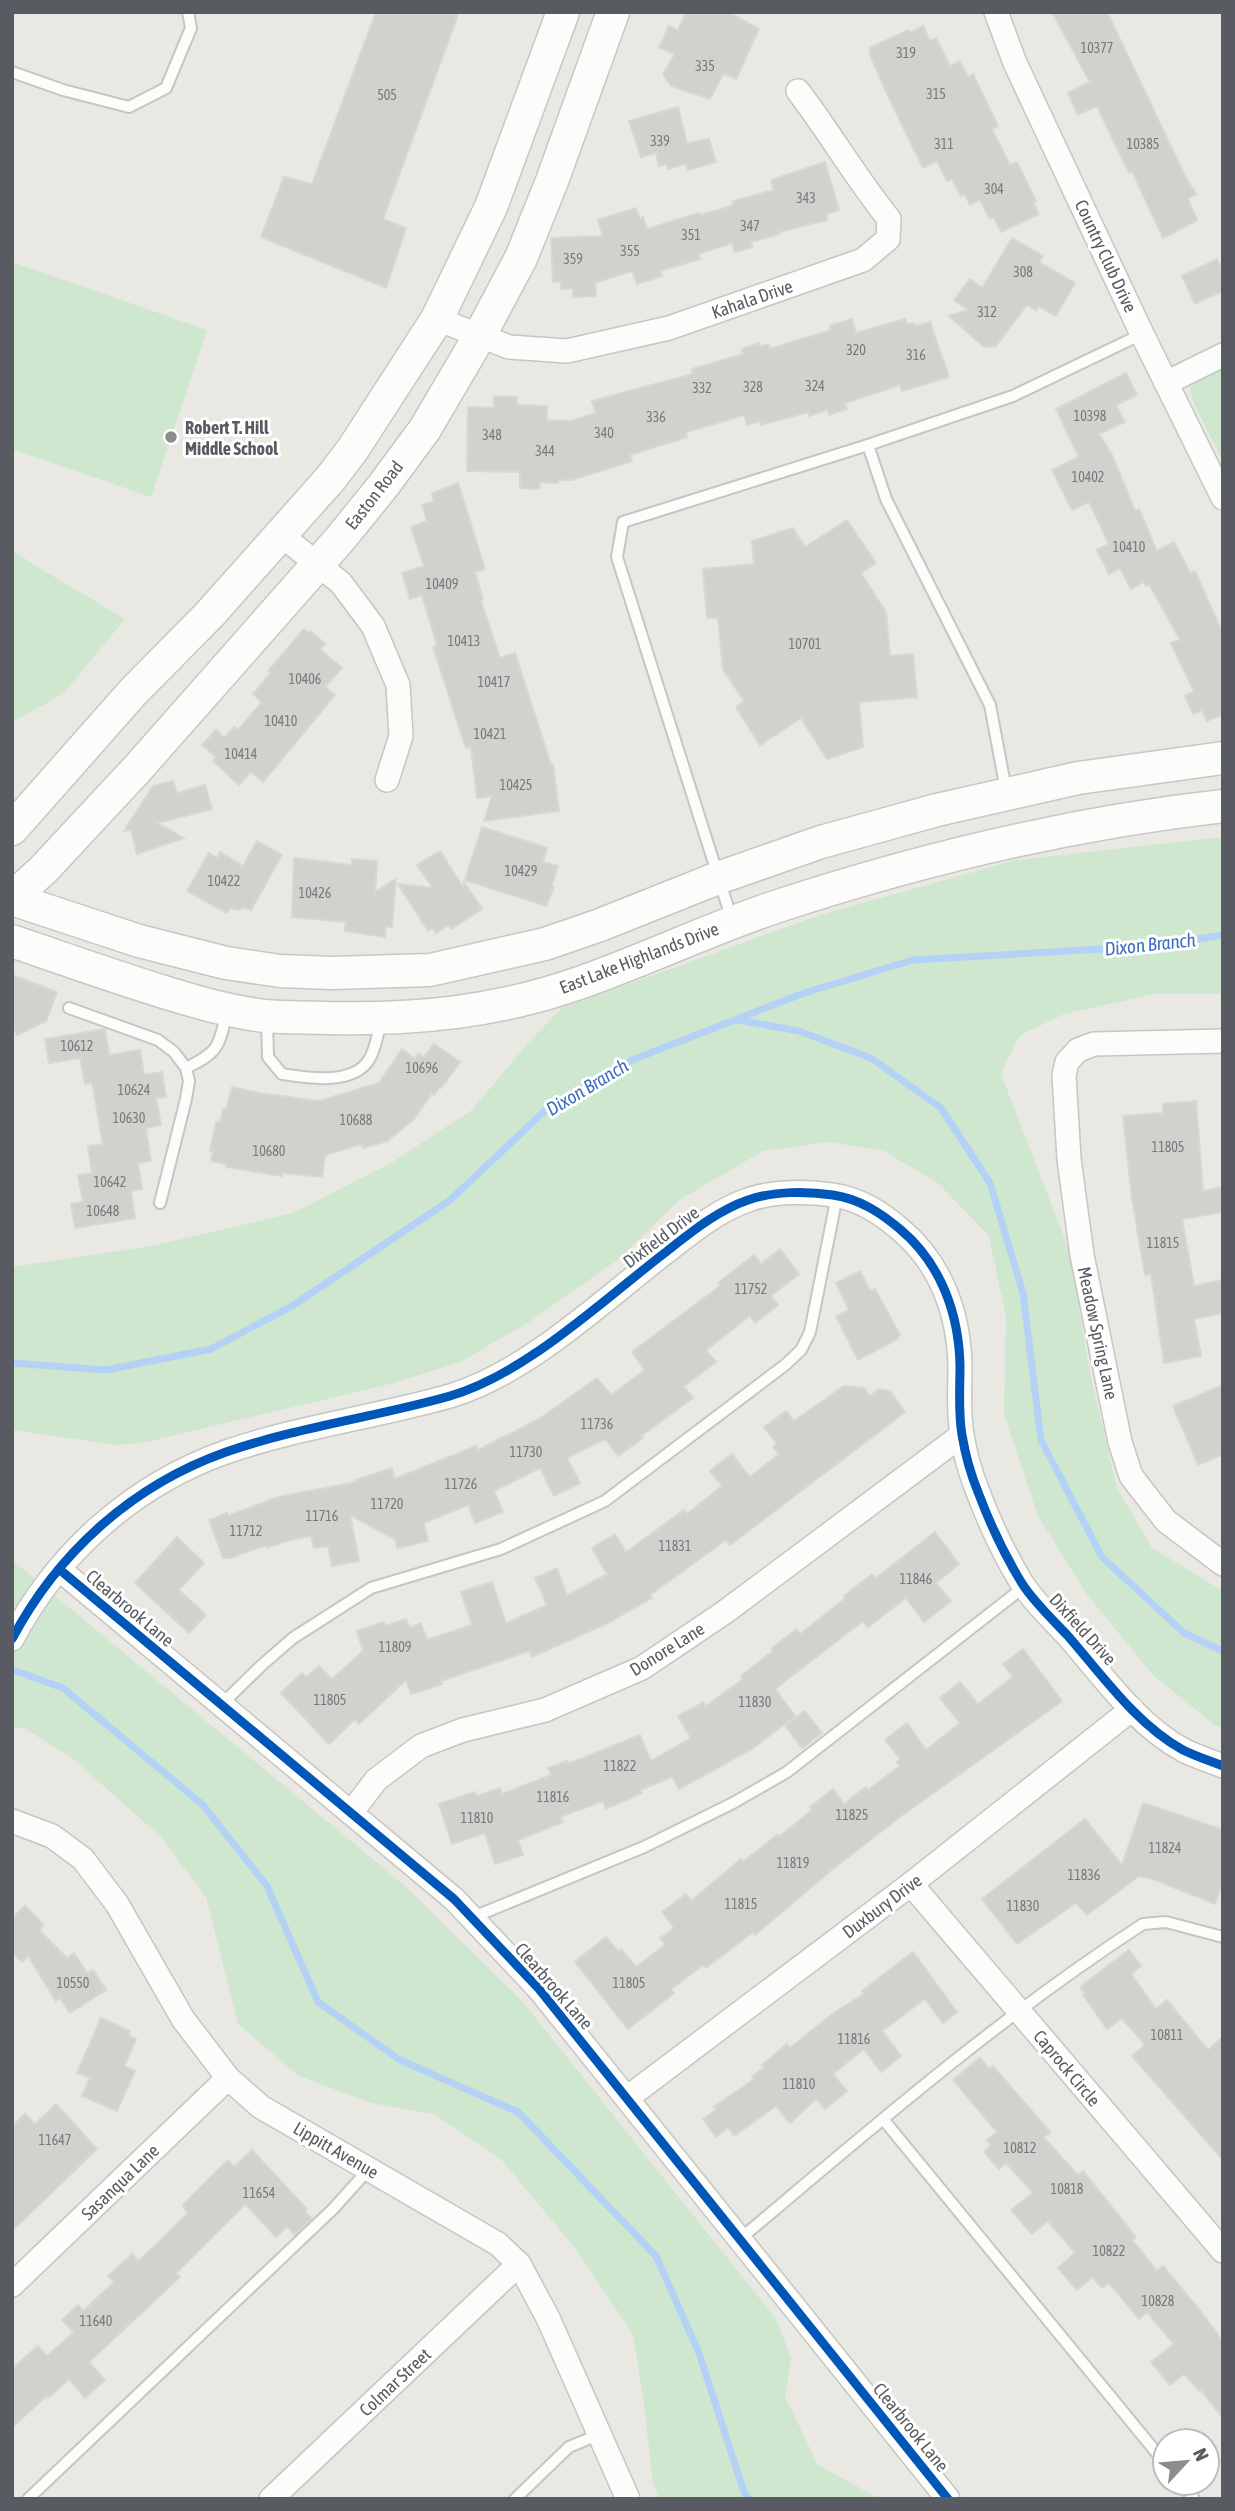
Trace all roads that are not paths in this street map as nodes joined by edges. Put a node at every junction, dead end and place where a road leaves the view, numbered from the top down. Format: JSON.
{"nodes":[{"id":1,"x":188,"y":12,"type":"edge"},
{"id":2,"x":563,"y":12,"type":"edge"},
{"id":3,"x":613,"y":12,"type":"edge"},
{"id":4,"x":996,"y":12,"type":"edge"},
{"id":5,"x":12,"y":72,"type":"edge"},
{"id":6,"x":798,"y":91,"type":"dead end"},
{"id":7,"x":437,"y":320,"type":"junction"},
{"id":8,"x":1142,"y":334,"type":"junction"},
{"id":9,"x":479,"y":337,"type":"junction"},
{"id":10,"x":1223,"y":355,"type":"edge"},
{"id":11,"x":1166,"y":383,"type":"junction"},
{"id":12,"x":868,"y":445,"type":"junction"},
{"id":13,"x":1223,"y":498,"type":"edge"},
{"id":14,"x":281,"y":535,"type":"junction"},
{"id":15,"x":318,"y":564,"type":"junction"},
{"id":16,"x":1223,"y":758,"type":"edge"},
{"id":17,"x":387,"y":780,"type":"dead end"},
{"id":18,"x":1007,"y":793,"type":"junction"},
{"id":19,"x":1223,"y":806,"type":"edge"},
{"id":20,"x":12,"y":829,"type":"edge"},
{"id":21,"x":718,"y":878,"type":"junction"},
{"id":22,"x":12,"y":899,"type":"edge"},
{"id":23,"x":733,"y":923,"type":"junction"},
{"id":24,"x":12,"y":941,"type":"edge"},
{"id":25,"x":69,"y":1008,"type":"dead end"},
{"id":26,"x":227,"y":1011,"type":"junction"},
{"id":27,"x":268,"y":1016,"type":"junction"},
{"id":28,"x":382,"y":1019,"type":"junction"},
{"id":29,"x":1223,"y":1041,"type":"edge"},
{"id":30,"x":186,"y":1068,"type":"junction"},
{"id":31,"x":837,"y":1196,"type":"junction"},
{"id":32,"x":160,"y":1203,"type":"dead end"},
{"id":33,"x":962,"y":1435,"type":"junction"},
{"id":34,"x":1223,"y":1564,"type":"edge"},
{"id":35,"x":59,"y":1569,"type":"junction"},
{"id":36,"x":1024,"y":1587,"type":"junction"},
{"id":37,"x":12,"y":1639,"type":"edge"},
{"id":38,"x":221,"y":1705,"type":"junction"},
{"id":39,"x":1132,"y":1709,"type":"junction"},
{"id":40,"x":1223,"y":1766,"type":"edge"},
{"id":41,"x":351,"y":1813,"type":"junction"},
{"id":42,"x":12,"y":1821,"type":"edge"},
{"id":43,"x":911,"y":1884,"type":"junction"},
{"id":44,"x":471,"y":1918,"type":"junction"},
{"id":45,"x":1223,"y":1937,"type":"edge"},
{"id":46,"x":1017,"y":2010,"type":"junction"},
{"id":47,"x":228,"y":2078,"type":"junction"},
{"id":48,"x":627,"y":2098,"type":"junction"},
{"id":49,"x":883,"y":2119,"type":"junction"},
{"id":50,"x":369,"y":2169,"type":"junction"},
{"id":51,"x":740,"y":2239,"type":"junction"},
{"id":52,"x":1223,"y":2251,"type":"edge"},
{"id":53,"x":519,"y":2264,"type":"junction"},
{"id":54,"x":12,"y":2285,"type":"edge"},
{"id":55,"x":600,"y":2434,"type":"junction"},
{"id":56,"x":1151,"y":2446,"type":"edge"},
{"id":57,"x":29,"y":2499,"type":"edge"},
{"id":58,"x":271,"y":2499,"type":"edge"},
{"id":59,"x":515,"y":2499,"type":"edge"},
{"id":60,"x":628,"y":2499,"type":"edge"},
{"id":61,"x":948,"y":2499,"type":"edge"}],
"edges":[{"from":1,"to":5,"type":"lane"},
{"from":2,"to":7,"type":"main road"},
{"from":3,"to":9,"type":"main road","name":"Easton Road"},
{"from":4,"to":8,"type":"street","name":"Country Club Drive"},
{"from":6,"to":9,"type":"street","name":"Kahala Drive"},
{"from":7,"to":9,"type":"street","name":"Kahala Drive"},
{"from":7,"to":14,"type":"main road"},
{"from":8,"to":11,"type":"street","name":"Country Club Drive"},
{"from":8,"to":12,"type":"lane"},
{"from":9,"to":15,"type":"main road","name":"Easton Road"},
{"from":10,"to":11,"type":"street"},
{"from":11,"to":13,"type":"street","name":"Country Club Drive"},
{"from":12,"to":18,"type":"lane"},
{"from":12,"to":21,"type":"lane"},
{"from":14,"to":15,"type":"street"},
{"from":14,"to":20,"type":"main road"},
{"from":15,"to":17,"type":"street"},
{"from":15,"to":22,"type":"main road","name":"Easton Road"},
{"from":16,"to":18,"type":"main road"},
{"from":18,"to":21,"type":"main road"},
{"from":19,"to":23,"type":"main road","name":"East Lake Highlands Drive"},
{"from":21,"to":22,"type":"main road"},
{"from":21,"to":23,"type":"lane"},
{"from":23,"to":28,"type":"main road","name":"East Lake Highlands Drive"},
{"from":24,"to":26,"type":"main road","name":"East Lake Highlands Drive"},
{"from":25,"to":30,"type":"lane"},
{"from":26,"to":27,"type":"main road","name":"East Lake Highlands Drive"},
{"from":26,"to":30,"type":"lane"},
{"from":27,"to":28,"type":"main road","name":"East Lake Highlands Drive"},
{"from":27,"to":28,"type":"lane"},
{"from":29,"to":34,"type":"street","name":"Meadow Spring Lane"},
{"from":30,"to":32,"type":"lane"},
{"from":31,"to":33,"type":"street","name":"Dixfield Drive"},
{"from":31,"to":35,"type":"street","name":"Dixfield Drive"},
{"from":31,"to":38,"type":"lane"},
{"from":33,"to":36,"type":"street","name":"Dixfield Drive"},
{"from":33,"to":41,"type":"street","name":"Donore Lane"},
{"from":35,"to":37,"type":"street","name":"Dixfield Drive"},
{"from":35,"to":38,"type":"street","name":"Clearbrook Lane"},
{"from":36,"to":39,"type":"street","name":"Dixfield Drive"},
{"from":36,"to":44,"type":"lane"},
{"from":38,"to":41,"type":"street","name":"Clearbrook Lane"},
{"from":39,"to":40,"type":"street","name":"Dixfield Drive"},
{"from":39,"to":43,"type":"street","name":"Duxbury Drive"},
{"from":41,"to":44,"type":"street","name":"Clearbrook Lane"},
{"from":42,"to":47,"type":"street","name":"Lippitt Avenue"},
{"from":43,"to":46,"type":"street","name":"Caprock Circle"},
{"from":43,"to":48,"type":"street","name":"Duxbury Drive"},
{"from":44,"to":48,"type":"street","name":"Clearbrook Lane"},
{"from":45,"to":46,"type":"lane"},
{"from":46,"to":49,"type":"lane"},
{"from":46,"to":52,"type":"street","name":"Caprock Circle"},
{"from":47,"to":50,"type":"street","name":"Lippitt Avenue"},
{"from":47,"to":54,"type":"street","name":"Sasanqua Lane"},
{"from":48,"to":51,"type":"street","name":"Clearbrook Lane"},
{"from":49,"to":51,"type":"lane"},
{"from":49,"to":56,"type":"lane"},
{"from":50,"to":53,"type":"street","name":"Lippitt Avenue"},
{"from":50,"to":57,"type":"lane"},
{"from":51,"to":61,"type":"street","name":"Clearbrook Lane"},
{"from":53,"to":55,"type":"street","name":"Lippitt Avenue"},
{"from":53,"to":58,"type":"street","name":"Colmar Street"},
{"from":55,"to":59,"type":"lane"},
{"from":55,"to":60,"type":"street","name":"Lippitt Avenue"}]}
